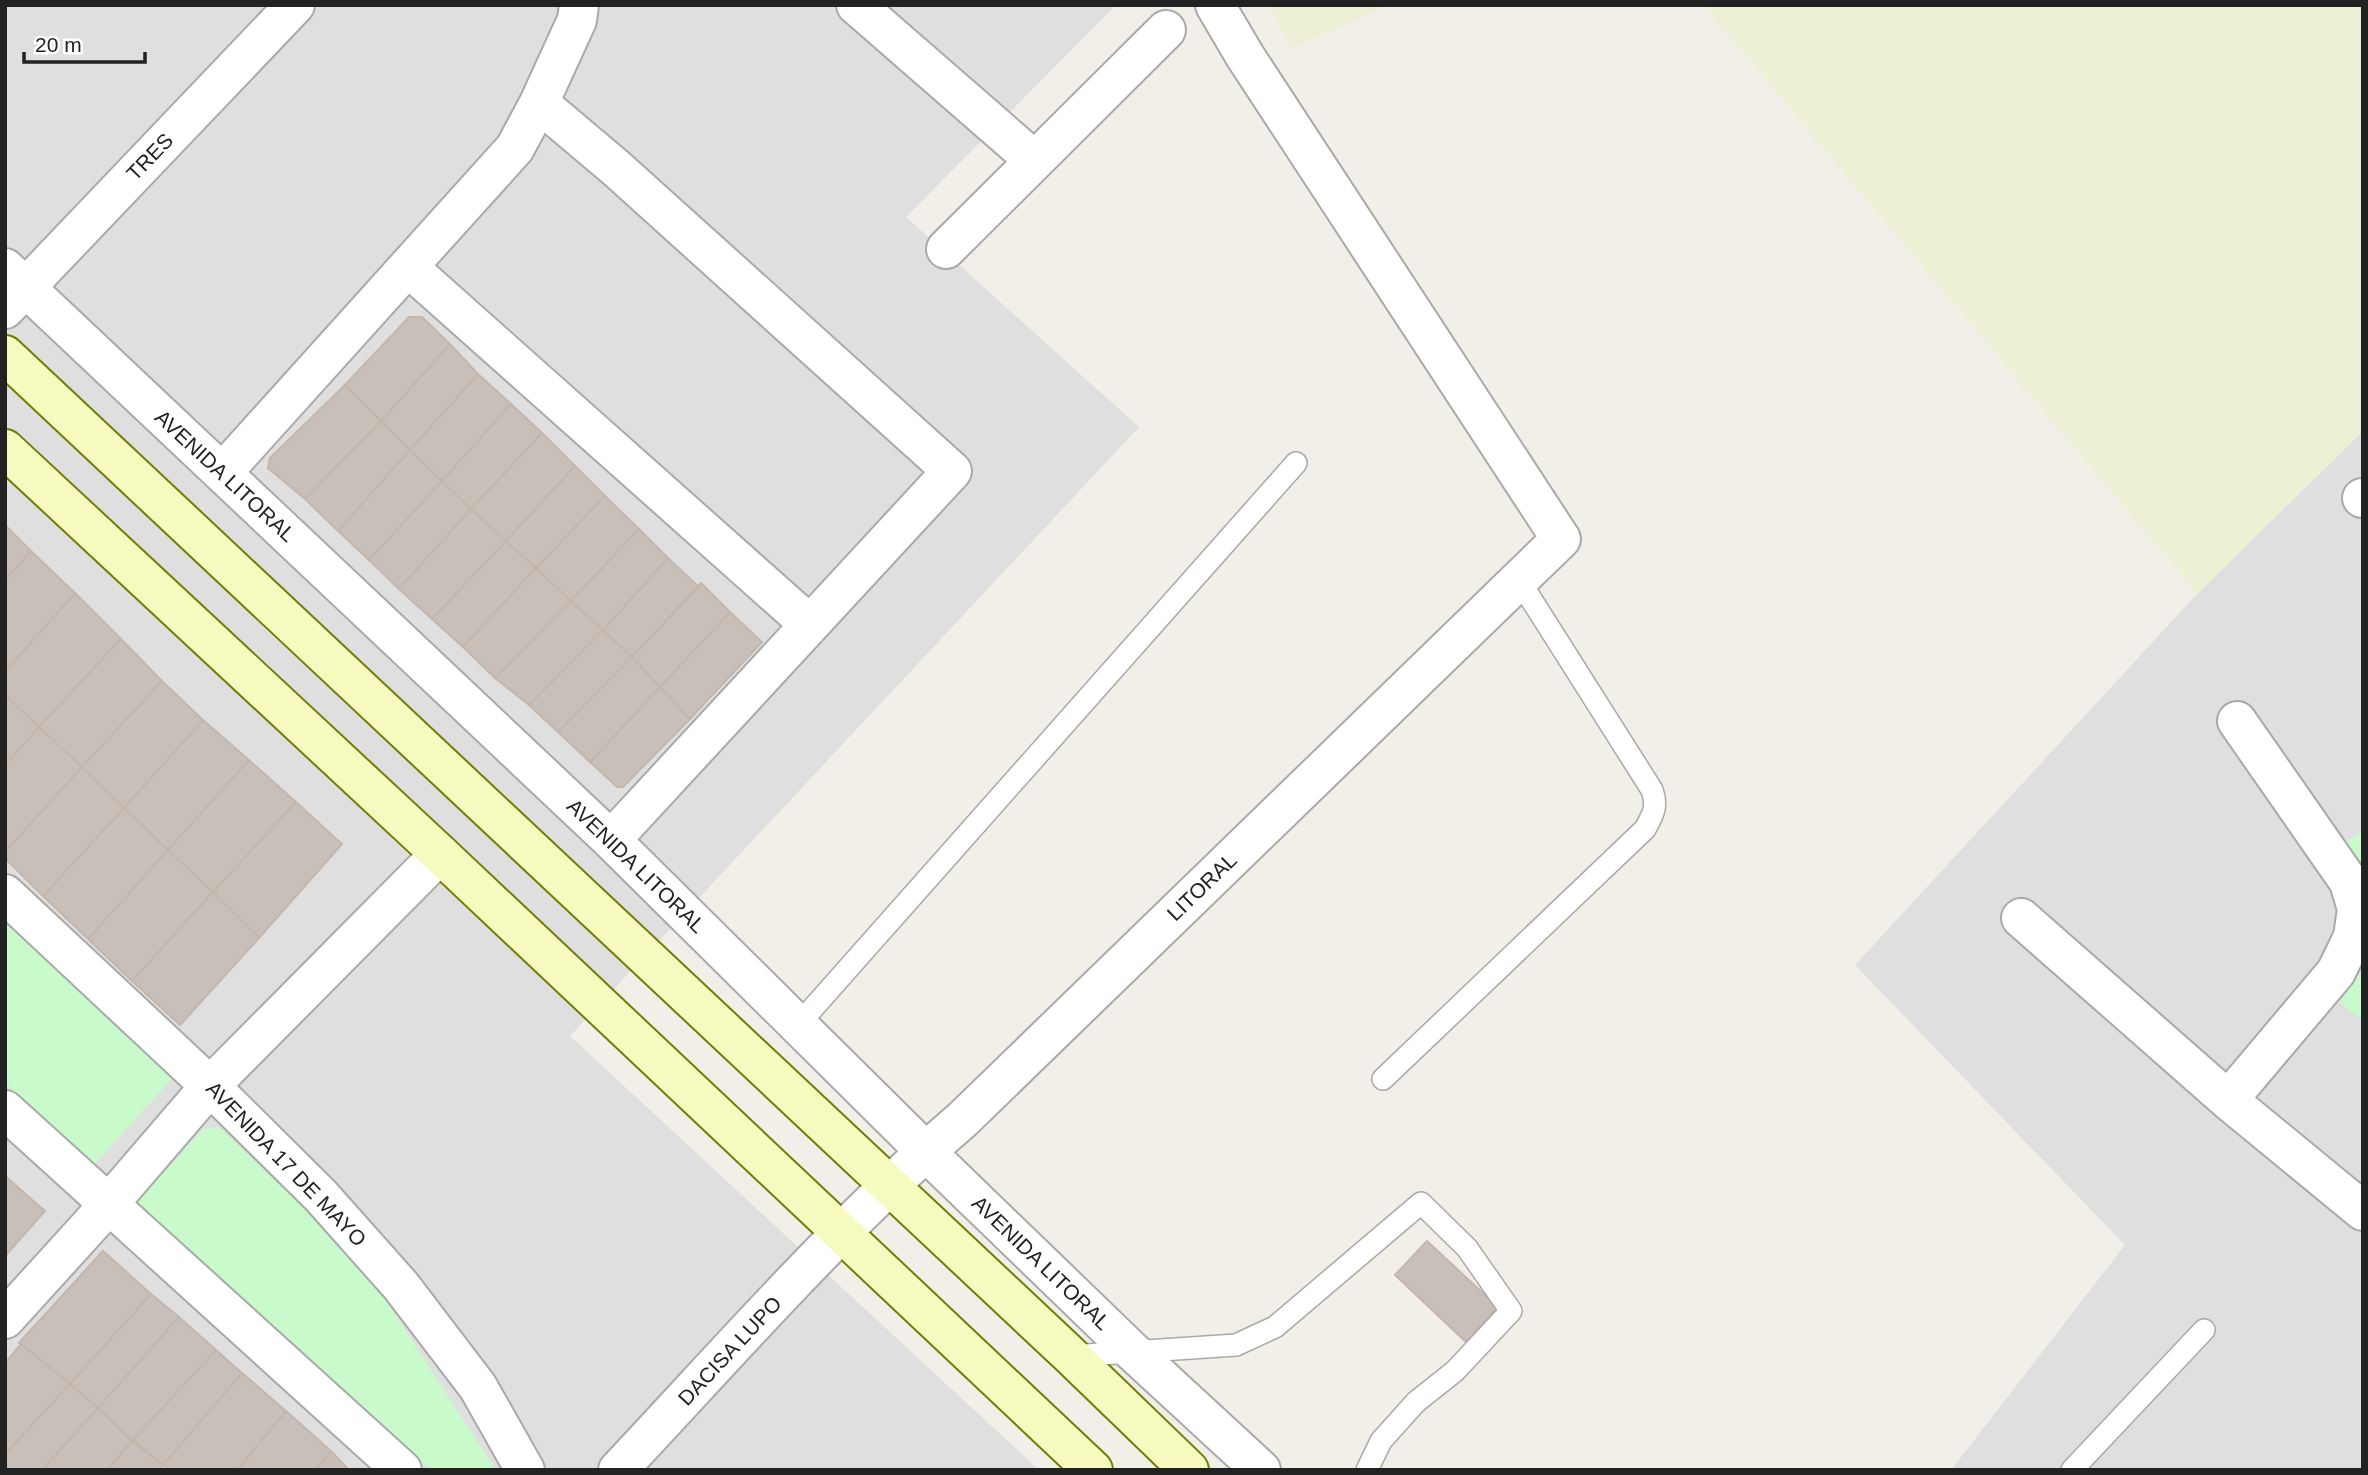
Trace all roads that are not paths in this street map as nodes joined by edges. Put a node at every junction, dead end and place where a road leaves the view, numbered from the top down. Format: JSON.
{"nodes":[{"id":1,"x":295,"y":5,"type":"edge"},
{"id":2,"x":579,"y":5,"type":"edge"},
{"id":3,"x":856,"y":5,"type":"edge"},
{"id":4,"x":1215,"y":5,"type":"edge"},
{"id":5,"x":1166,"y":30,"type":"dead end"},
{"id":6,"x":539,"y":103,"type":"junction"},
{"id":7,"x":1034,"y":160,"type":"junction"},
{"id":8,"x":946,"y":249,"type":"dead end"},
{"id":9,"x":408,"y":267,"type":"junction"},
{"id":10,"x":12,"y":288,"type":"edge"},
{"id":11,"x":5,"y":355,"type":"edge"},
{"id":12,"x":5,"y":449,"type":"edge"},
{"id":13,"x":1297,"y":463,"type":"dead end"},
{"id":14,"x":222,"y":473,"type":"junction"},
{"id":15,"x":1519,"y":580,"type":"junction"},
{"id":16,"x":809,"y":624,"type":"junction"},
{"id":17,"x":2237,"y":721,"type":"dead end"},
{"id":18,"x":611,"y":840,"type":"junction"},
{"id":19,"x":440,"y":854,"type":"junction"},
{"id":20,"x":5,"y":894,"type":"edge"},
{"id":21,"x":2021,"y":918,"type":"dead end"},
{"id":22,"x":798,"y":1025,"type":"junction"},
{"id":23,"x":1383,"y":1079,"type":"dead end"},
{"id":24,"x":211,"y":1086,"type":"junction"},
{"id":25,"x":2228,"y":1100,"type":"junction"},
{"id":26,"x":5,"y":1110,"type":"edge"},
{"id":27,"x":925,"y":1152,"type":"junction"},
{"id":28,"x":890,"y":1186,"type":"junction"},
{"id":29,"x":109,"y":1204,"type":"junction"},
{"id":30,"x":2363,"y":1211,"type":"edge"},
{"id":31,"x":841,"y":1233,"type":"junction"},
{"id":32,"x":5,"y":1319,"type":"edge"},
{"id":33,"x":2204,"y":1329,"type":"dead end"},
{"id":34,"x":1132,"y":1351,"type":"junction"},
{"id":35,"x":1072,"y":1356,"type":"junction"},
{"id":36,"x":402,"y":1470,"type":"edge"},
{"id":37,"x":525,"y":1470,"type":"edge"},
{"id":38,"x":618,"y":1470,"type":"edge"},
{"id":39,"x":1093,"y":1470,"type":"edge"},
{"id":40,"x":1189,"y":1470,"type":"edge"},
{"id":41,"x":1261,"y":1470,"type":"edge"},
{"id":42,"x":1367,"y":1470,"type":"edge"},
{"id":43,"x":2072,"y":1470,"type":"edge"}],
"edges":[{"from":1,"to":10,"type":"street","name":"TRES"},
{"from":2,"to":6,"type":"street"},
{"from":3,"to":7,"type":"street"},
{"from":4,"to":15,"type":"street","name":"LITORAL"},
{"from":5,"to":7,"type":"street"},
{"from":6,"to":9,"type":"street"},
{"from":6,"to":16,"type":"street"},
{"from":7,"to":8,"type":"street"},
{"from":9,"to":14,"type":"street"},
{"from":9,"to":16,"type":"street"},
{"from":10,"to":14,"type":"street","name":"AVENIDA LITORAL"},
{"from":11,"to":28,"type":"main road"},
{"from":12,"to":19,"type":"main road"},
{"from":13,"to":22,"type":"lane"},
{"from":14,"to":18,"type":"street","name":"AVENIDA LITORAL"},
{"from":15,"to":23,"type":"lane"},
{"from":15,"to":27,"type":"street","name":"LITORAL"},
{"from":16,"to":18,"type":"street"},
{"from":17,"to":25,"type":"street"},
{"from":18,"to":22,"type":"street","name":"AVENIDA LITORAL"},
{"from":19,"to":24,"type":"street"},
{"from":19,"to":31,"type":"main road"},
{"from":20,"to":24,"type":"street","name":"AVENIDA 17 DE MAYO"},
{"from":21,"to":25,"type":"street"},
{"from":22,"to":27,"type":"street","name":"AVENIDA LITORAL"},
{"from":24,"to":29,"type":"street"},
{"from":24,"to":37,"type":"street","name":"AVENIDA 17 DE MAYO"},
{"from":25,"to":30,"type":"street"},
{"from":26,"to":29,"type":"street"},
{"from":27,"to":28,"type":"street","name":"LITORAL"},
{"from":27,"to":34,"type":"street","name":"AVENIDA LITORAL"},
{"from":28,"to":31,"type":"street","name":"LITORAL"},
{"from":28,"to":35,"type":"main road"},
{"from":29,"to":32,"type":"street"},
{"from":29,"to":36,"type":"street"},
{"from":31,"to":38,"type":"street","name":"DACISA LUPO"},
{"from":31,"to":39,"type":"main road"},
{"from":33,"to":43,"type":"lane"},
{"from":34,"to":35,"type":"lane"},
{"from":34,"to":41,"type":"street","name":"AVENIDA LITORAL"},
{"from":34,"to":42,"type":"lane"},
{"from":35,"to":40,"type":"main road"}]}
